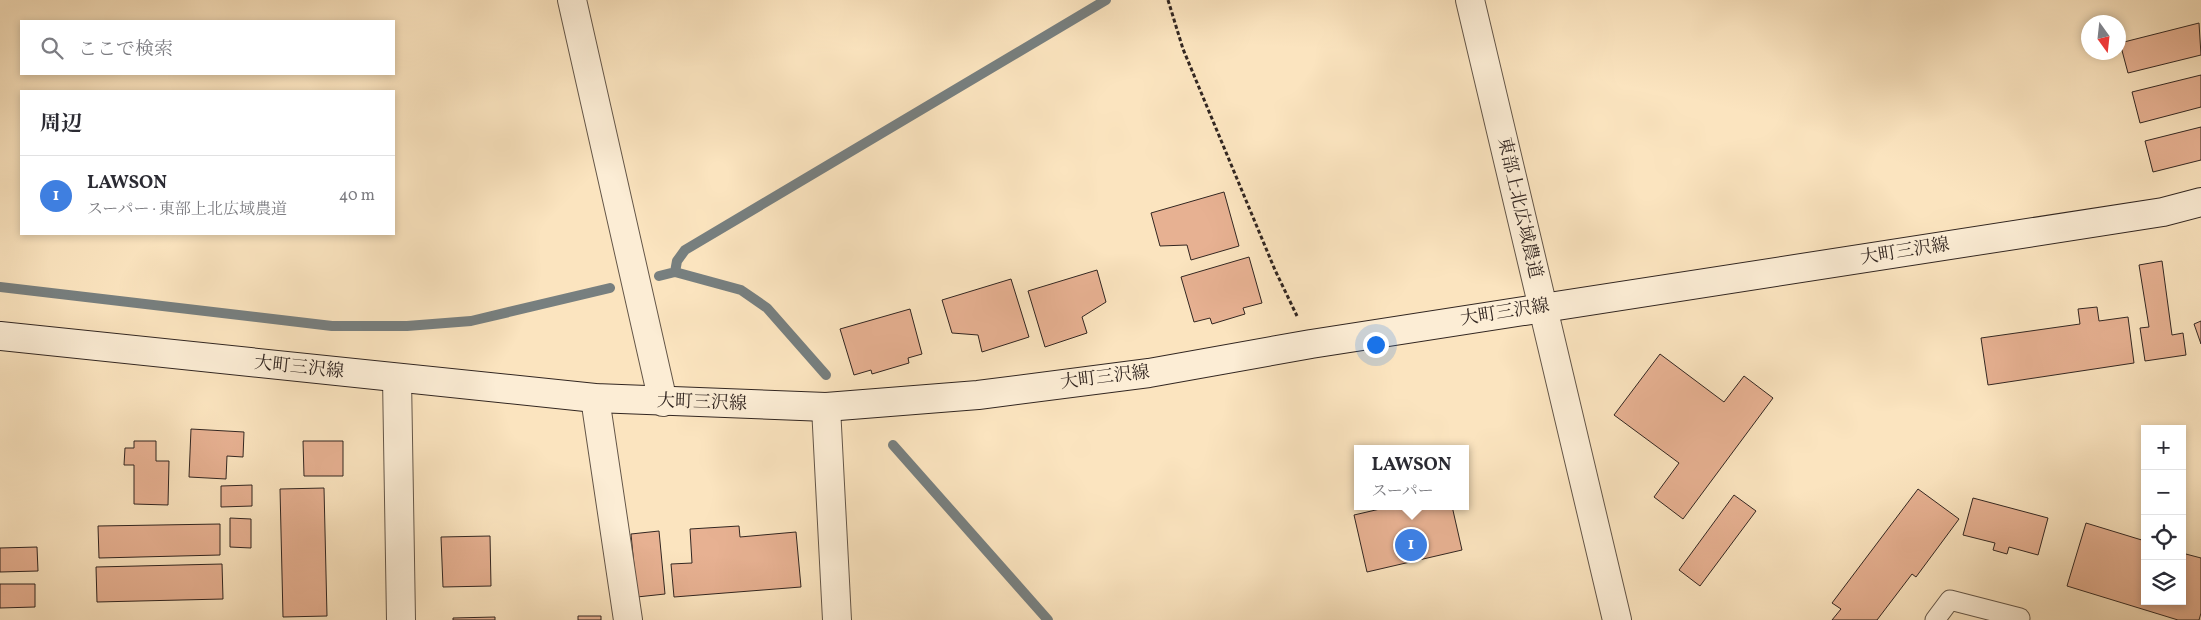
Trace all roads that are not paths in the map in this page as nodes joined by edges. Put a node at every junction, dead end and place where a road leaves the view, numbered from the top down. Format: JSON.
{"nodes":[{"id":1,"x":572,"y":0,"type":"edge"},
{"id":2,"x":1470,"y":0,"type":"edge"},
{"id":3,"x":2201,"y":202,"type":"edge"},
{"id":4,"x":1542,"y":308,"type":"junction"},
{"id":5,"x":0,"y":336,"type":"edge"},
{"id":6,"x":397,"y":378,"type":"junction"},
{"id":7,"x":595,"y":398,"type":"junction"},
{"id":8,"x":662,"y":402,"type":"junction"},
{"id":9,"x":826,"y":407,"type":"junction"},
{"id":10,"x":2020,"y":618,"type":"dead end"},
{"id":11,"x":401,"y":620,"type":"edge"},
{"id":12,"x":628,"y":620,"type":"edge"},
{"id":13,"x":837,"y":620,"type":"edge"},
{"id":14,"x":1617,"y":620,"type":"edge"},
{"id":15,"x":1935,"y":620,"type":"edge"}],
"edges":[{"from":1,"to":8,"type":"main road"},
{"from":2,"to":4,"type":"main road","name":"東部上北広域農道"},
{"from":3,"to":4,"type":"main road","name":"大町三沢線"},
{"from":4,"to":9,"type":"main road","name":"大町三沢線"},
{"from":4,"to":14,"type":"main road","name":"東部上北広域農道"},
{"from":5,"to":6,"type":"main road","name":"大町三沢線"},
{"from":6,"to":7,"type":"main road","name":"大町三沢線"},
{"from":6,"to":11,"type":"main road"},
{"from":7,"to":8,"type":"main road","name":"大町三沢線"},
{"from":7,"to":12,"type":"main road"},
{"from":8,"to":9,"type":"main road","name":"大町三沢線"},
{"from":9,"to":13,"type":"main road"},
{"from":10,"to":15,"type":"lane"}]}
